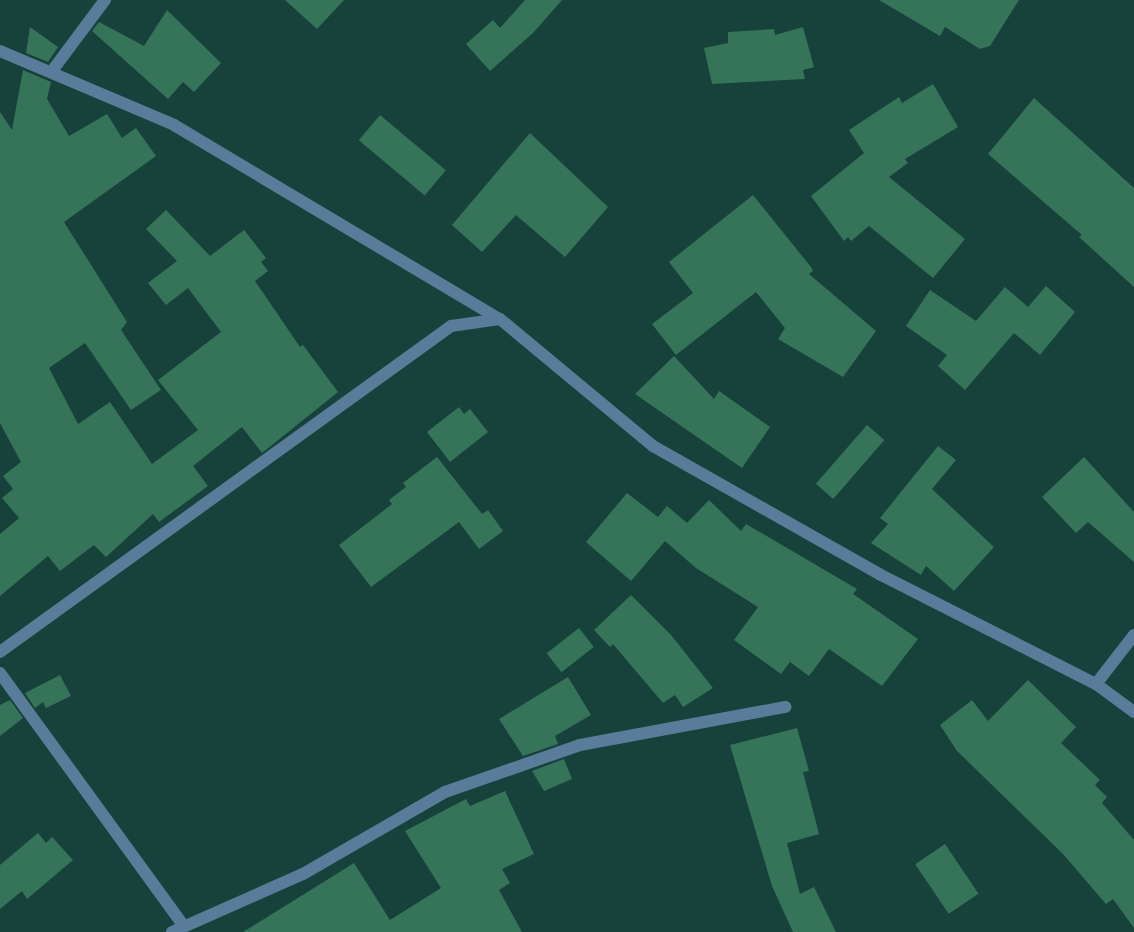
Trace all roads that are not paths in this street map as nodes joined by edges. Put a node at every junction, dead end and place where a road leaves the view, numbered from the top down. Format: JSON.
{"nodes":[{"id":1,"x":105,"y":0,"type":"edge"},
{"id":2,"x":0,"y":51,"type":"edge"},
{"id":3,"x":52,"y":71,"type":"junction"},
{"id":4,"x":500,"y":319,"type":"junction"},
{"id":5,"x":1134,"y":635,"type":"edge"},
{"id":6,"x":0,"y":652,"type":"edge"},
{"id":7,"x":0,"y":673,"type":"edge"},
{"id":8,"x":1096,"y":684,"type":"junction"},
{"id":9,"x":786,"y":707,"type":"dead end"},
{"id":10,"x":1134,"y":711,"type":"edge"},
{"id":11,"x":183,"y":926,"type":"junction"},
{"id":12,"x":172,"y":932,"type":"edge"}],
"edges":[{"from":1,"to":3,"type":"street"},
{"from":2,"to":3,"type":"street"},
{"from":3,"to":4,"type":"street"},
{"from":4,"to":6,"type":"street"},
{"from":4,"to":8,"type":"street"},
{"from":5,"to":8,"type":"street"},
{"from":7,"to":11,"type":"street"},
{"from":8,"to":10,"type":"street"},
{"from":9,"to":11,"type":"street"},
{"from":11,"to":12,"type":"street"}]}
